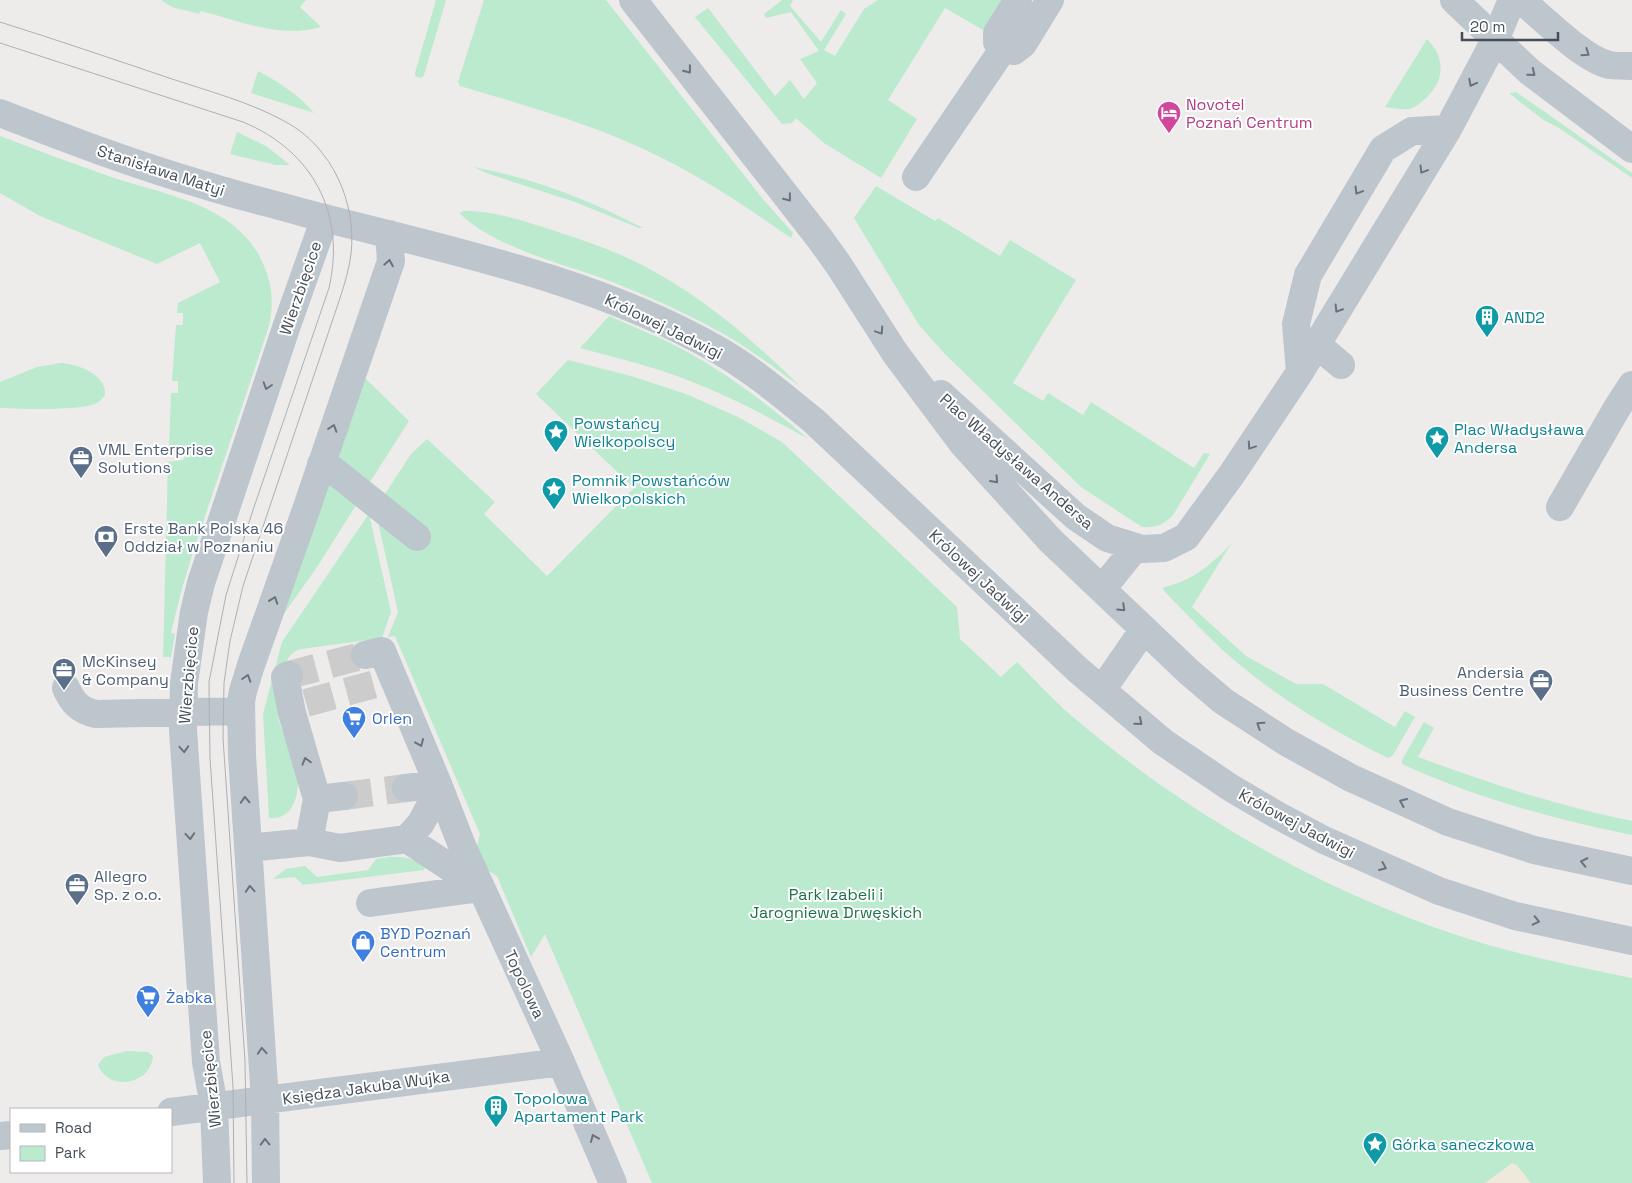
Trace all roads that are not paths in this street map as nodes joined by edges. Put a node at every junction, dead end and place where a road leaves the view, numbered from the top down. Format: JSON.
{"nodes":[{"id":1,"x":633,"y":0,"type":"edge"},
{"id":2,"x":1018,"y":0,"type":"edge"},
{"id":3,"x":1050,"y":0,"type":"edge"},
{"id":4,"x":1454,"y":0,"type":"edge"},
{"id":5,"x":1512,"y":0,"type":"edge"},
{"id":6,"x":1521,"y":0,"type":"edge"},
{"id":7,"x":1495,"y":40,"type":"junction"},
{"id":8,"x":1003,"y":49,"type":"junction"},
{"id":9,"x":1632,"y":66,"type":"edge"},
{"id":10,"x":0,"y":113,"type":"edge"},
{"id":11,"x":1448,"y":129,"type":"junction"},
{"id":12,"x":1632,"y":149,"type":"edge"},
{"id":13,"x":916,"y":177,"type":"dead end"},
{"id":14,"x":325,"y":218,"type":"junction"},
{"id":15,"x":389,"y":234,"type":"junction"},
{"id":16,"x":1316,"y":344,"type":"junction"},
{"id":17,"x":895,"y":353,"type":"junction"},
{"id":18,"x":1341,"y":365,"type":"dead end"},
{"id":19,"x":1300,"y":372,"type":"junction"},
{"id":20,"x":1632,"y":385,"type":"edge"},
{"id":21,"x":321,"y":464,"type":"junction"},
{"id":22,"x":1560,"y":507,"type":"dead end"},
{"id":23,"x":417,"y":537,"type":"dead end"},
{"id":24,"x":1136,"y":547,"type":"junction"},
{"id":25,"x":1102,"y":589,"type":"junction"},
{"id":26,"x":1144,"y":629,"type":"junction"},
{"id":27,"x":365,"y":655,"type":"tunnel mouth"},
{"id":28,"x":290,"y":675,"type":"dead end"},
{"id":29,"x":66,"y":688,"type":"dead end"},
{"id":30,"x":1102,"y":690,"type":"junction"},
{"id":31,"x":183,"y":711,"type":"junction"},
{"id":32,"x":240,"y":711,"type":"junction"},
{"id":33,"x":438,"y":784,"type":"junction"},
{"id":34,"x":406,"y":788,"type":"tunnel mouth"},
{"id":35,"x":344,"y":796,"type":"tunnel mouth"},
{"id":36,"x":317,"y":799,"type":"junction"},
{"id":37,"x":406,"y":839,"type":"junction"},
{"id":38,"x":309,"y":842,"type":"junction"},
{"id":39,"x":248,"y":848,"type":"junction"},
{"id":40,"x":1632,"y":872,"type":"edge"},
{"id":41,"x":481,"y":888,"type":"junction"},
{"id":42,"x":370,"y":903,"type":"dead end"},
{"id":43,"x":1632,"y":941,"type":"edge"},
{"id":44,"x":561,"y":1062,"type":"junction"},
{"id":45,"x":265,"y":1100,"type":"junction"},
{"id":46,"x":214,"y":1106,"type":"junction"},
{"id":47,"x":172,"y":1112,"type":"edge"},
{"id":48,"x":217,"y":1183,"type":"edge"},
{"id":49,"x":266,"y":1183,"type":"edge"},
{"id":50,"x":613,"y":1183,"type":"edge"}],
"edges":[{"from":1,"to":17,"type":"street","one_way":true},
{"from":2,"to":8,"type":"street"},
{"from":3,"to":8,"type":"street"},
{"from":4,"to":7,"type":"street"},
{"from":5,"to":7,"type":"street","name":"Plac Władysława Andersa"},
{"from":6,"to":9,"type":"street","one_way":true},
{"from":7,"to":11,"type":"street","name":"Plac Władysława Andersa","one_way":true},
{"from":7,"to":12,"type":"street","one_way":true},
{"from":8,"to":13,"type":"street"},
{"from":10,"to":14,"type":"street","name":"Stanisława Matyi"},
{"from":11,"to":16,"type":"street","name":"Plac Władysława Andersa","one_way":true},
{"from":11,"to":19,"type":"street","one_way":true},
{"from":14,"to":15,"type":"street","name":"Królowej Jadwigi"},
{"from":14,"to":31,"type":"street","name":"Wierzbięcice","one_way":true},
{"from":21,"to":15,"type":"street","one_way":true},
{"from":15,"to":30,"type":"street","name":"Królowej Jadwigi"},
{"from":16,"to":18,"type":"street"},
{"from":16,"to":19,"type":"street","name":"Plac Władysława Andersa"},
{"from":17,"to":24,"type":"street","name":"Plac Władysława Andersa"},
{"from":17,"to":25,"type":"street","one_way":true},
{"from":19,"to":24,"type":"street","name":"Plac Władysława Andersa","one_way":true},
{"from":20,"to":22,"type":"street"},
{"from":21,"to":23,"type":"street"},
{"from":32,"to":21,"type":"street","one_way":true},
{"from":24,"to":25,"type":"street"},
{"from":25,"to":26,"type":"street","one_way":true},
{"from":26,"to":30,"type":"street"},
{"from":40,"to":26,"type":"street","one_way":true},
{"from":27,"to":33,"type":"street","name":"Topolowa","one_way":true},
{"from":36,"to":28,"type":"street","one_way":true},
{"from":29,"to":31,"type":"street"},
{"from":30,"to":43,"type":"street","name":"Królowej Jadwigi","one_way":true},
{"from":31,"to":32,"type":"street"},
{"from":31,"to":46,"type":"street","name":"Wierzbięcice","one_way":true},
{"from":39,"to":32,"type":"street","one_way":true},
{"from":33,"to":34,"type":"street"},
{"from":33,"to":37,"type":"street"},
{"from":33,"to":41,"type":"street","name":"Topolowa"},
{"from":35,"to":36,"type":"street"},
{"from":36,"to":38,"type":"street"},
{"from":37,"to":38,"type":"street"},
{"from":37,"to":41,"type":"street"},
{"from":38,"to":39,"type":"street"},
{"from":45,"to":39,"type":"street","one_way":true},
{"from":41,"to":42,"type":"street"},
{"from":41,"to":44,"type":"street","name":"Topolowa"},
{"from":44,"to":45,"type":"street","name":"Księdza Jakuba Wujka"},
{"from":50,"to":44,"type":"street","name":"Topolowa","one_way":true},
{"from":45,"to":46,"type":"street","name":"Księdza Jakuba Wujka"},
{"from":49,"to":45,"type":"street","one_way":true},
{"from":46,"to":47,"type":"street","name":"Księdza Jakuba Wujka"},
{"from":46,"to":48,"type":"street","name":"Wierzbięcice"}]}
